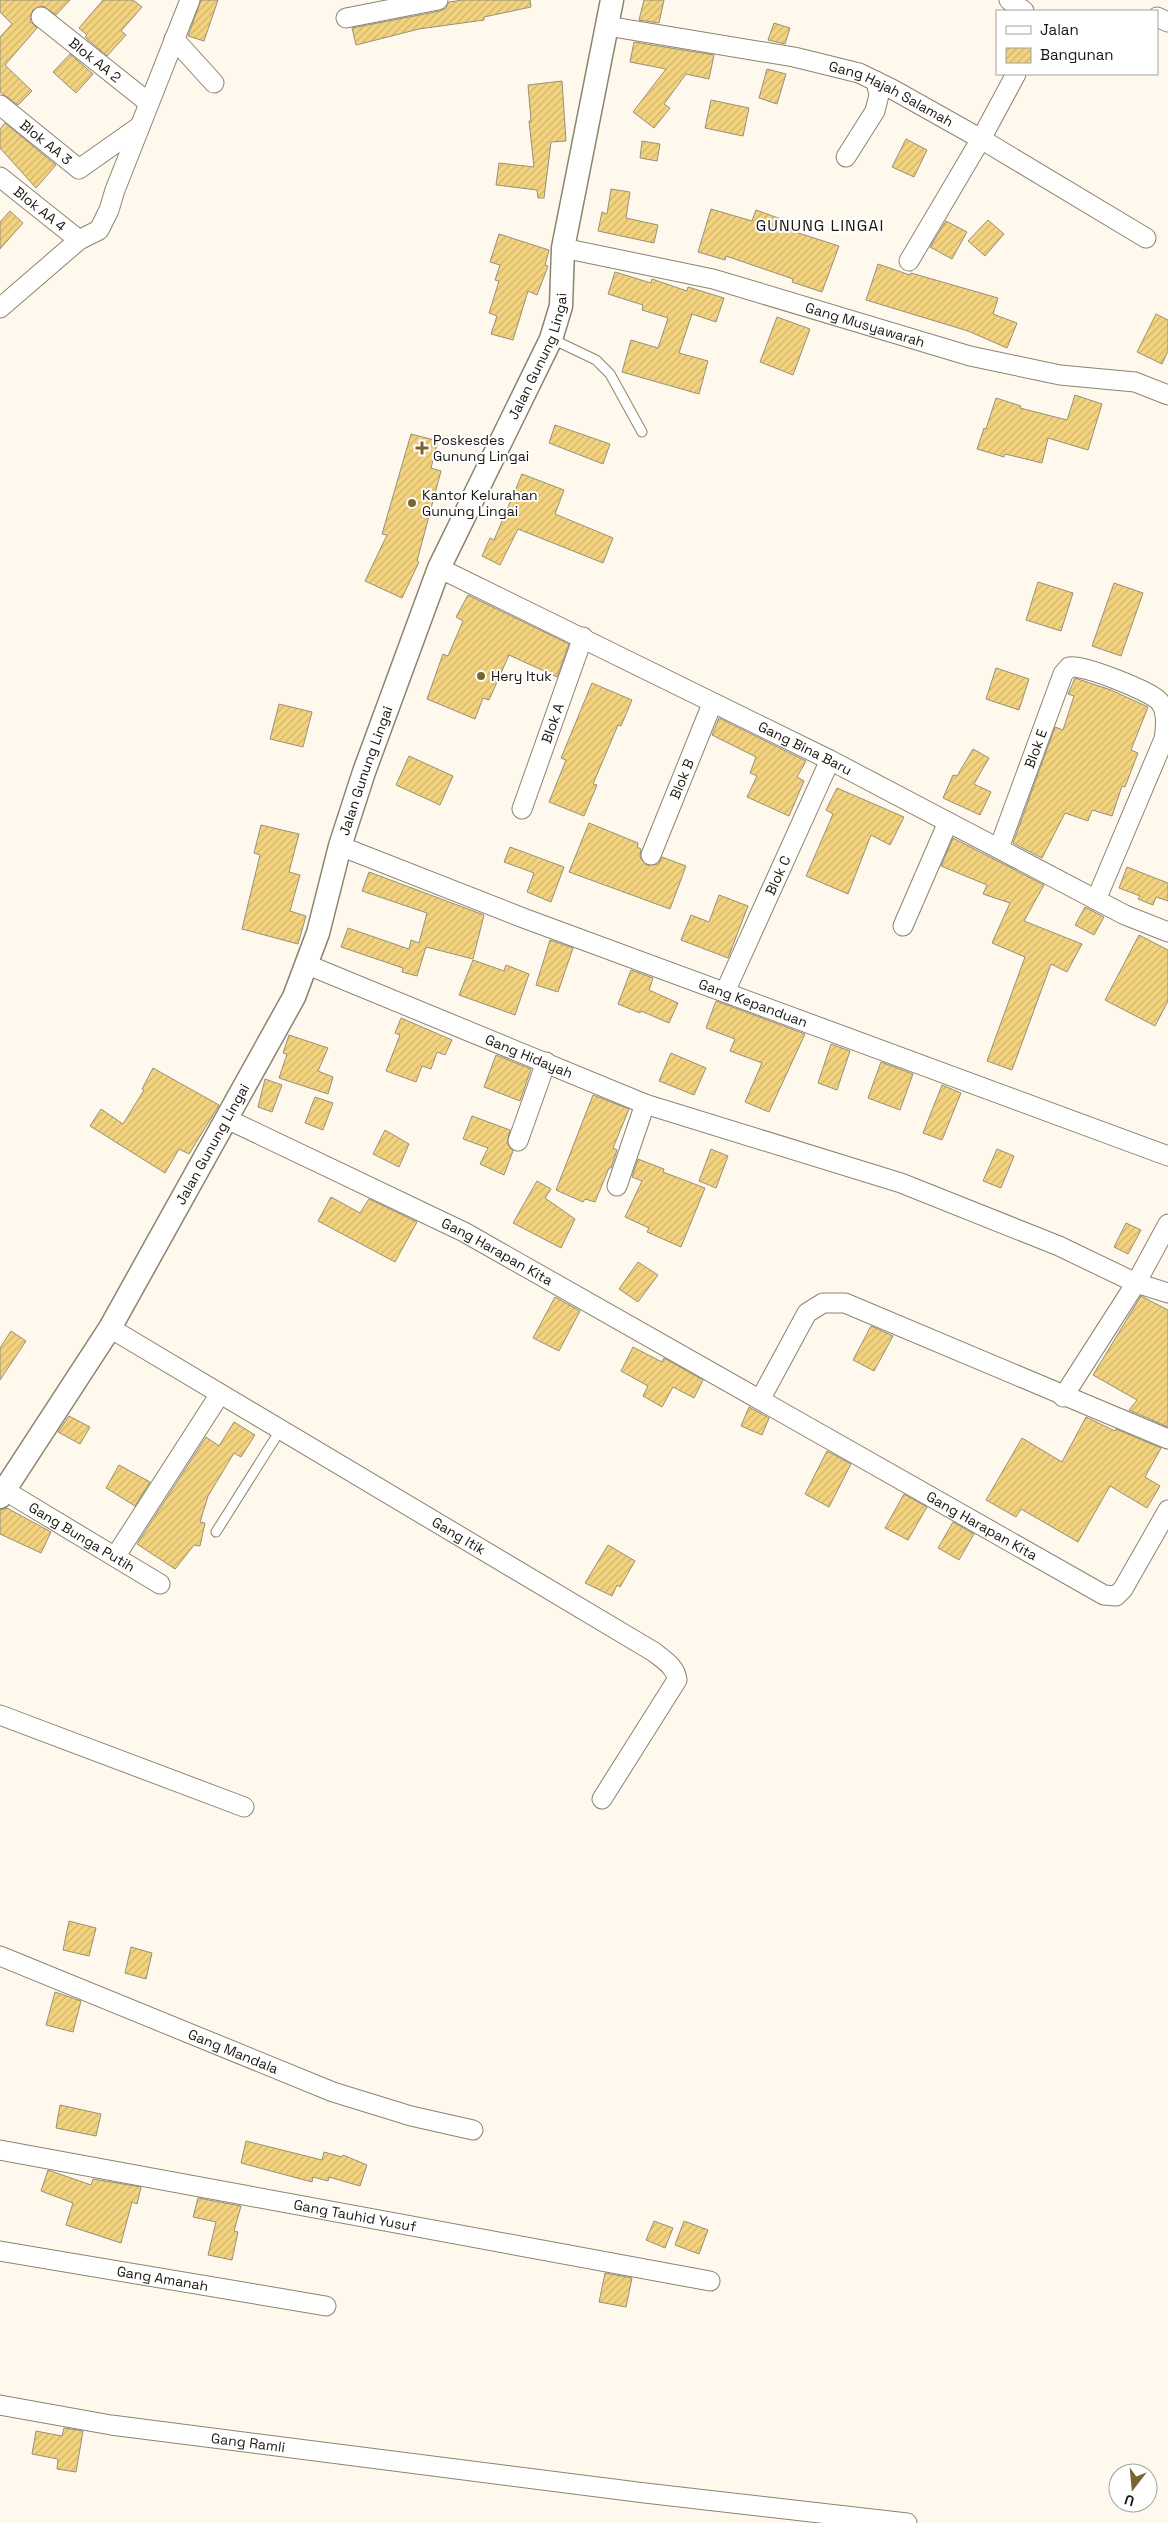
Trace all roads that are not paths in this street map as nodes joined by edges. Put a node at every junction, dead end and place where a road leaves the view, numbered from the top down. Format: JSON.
{"nodes":[{"id":1,"x":190,"y":0,"type":"edge"},
{"id":2,"x":438,"y":0,"type":"edge"},
{"id":3,"x":612,"y":0,"type":"edge"},
{"id":4,"x":1009,"y":0,"type":"edge"},
{"id":5,"x":1023,"y":10,"type":"edge"},
{"id":6,"x":42,"y":17,"type":"dead end"},
{"id":7,"x":346,"y":18,"type":"dead end"},
{"id":8,"x":607,"y":26,"type":"junction"},
{"id":9,"x":174,"y":39,"type":"junction"},
{"id":10,"x":1015,"y":75,"type":"edge"},
{"id":11,"x":876,"y":82,"type":"junction"},
{"id":12,"x":214,"y":83,"type":"dead end"},
{"id":13,"x":149,"y":103,"type":"junction"},
{"id":14,"x":0,"y":105,"type":"edge"},
{"id":15,"x":140,"y":126,"type":"junction"},
{"id":16,"x":981,"y":140,"type":"junction"},
{"id":17,"x":846,"y":157,"type":"dead end"},
{"id":18,"x":0,"y":177,"type":"edge"},
{"id":19,"x":1146,"y":238,"type":"dead end"},
{"id":20,"x":79,"y":240,"type":"junction"},
{"id":21,"x":563,"y":248,"type":"junction"},
{"id":22,"x":909,"y":261,"type":"dead end"},
{"id":23,"x":0,"y":308,"type":"edge"},
{"id":24,"x":552,"y":339,"type":"junction"},
{"id":25,"x":1168,"y":395,"type":"edge"},
{"id":26,"x":642,"y":432,"type":"dead end"},
{"id":27,"x":439,"y":568,"type":"junction"},
{"id":28,"x":583,"y":637,"type":"junction"},
{"id":29,"x":712,"y":704,"type":"junction"},
{"id":30,"x":830,"y":760,"type":"junction"},
{"id":31,"x":522,"y":809,"type":"dead end"},
{"id":32,"x":948,"y":822,"type":"junction"},
{"id":33,"x":340,"y":846,"type":"junction"},
{"id":34,"x":999,"y":848,"type":"junction"},
{"id":35,"x":651,"y":855,"type":"dead end"},
{"id":36,"x":1096,"y":900,"type":"junction"},
{"id":37,"x":903,"y":926,"type":"dead end"},
{"id":38,"x":1168,"y":932,"type":"edge"},
{"id":39,"x":308,"y":965,"type":"junction"},
{"id":40,"x":725,"y":992,"type":"junction"},
{"id":41,"x":546,"y":1062,"type":"junction"},
{"id":42,"x":645,"y":1104,"type":"junction"},
{"id":43,"x":227,"y":1119,"type":"junction"},
{"id":44,"x":518,"y":1141,"type":"dead end"},
{"id":45,"x":1168,"y":1156,"type":"edge"},
{"id":46,"x":617,"y":1186,"type":"dead end"},
{"id":47,"x":1168,"y":1224,"type":"edge"},
{"id":48,"x":1136,"y":1282,"type":"junction"},
{"id":49,"x":1168,"y":1293,"type":"edge"},
{"id":50,"x":110,"y":1328,"type":"junction"},
{"id":51,"x":220,"y":1394,"type":"junction"},
{"id":52,"x":1063,"y":1397,"type":"junction"},
{"id":53,"x":761,"y":1398,"type":"junction"},
{"id":54,"x":281,"y":1430,"type":"junction"},
{"id":55,"x":1168,"y":1439,"type":"edge"},
{"id":56,"x":2,"y":1493,"type":"edge"},
{"id":57,"x":1168,"y":1510,"type":"edge"},
{"id":58,"x":216,"y":1532,"type":"dead end"},
{"id":59,"x":115,"y":1557,"type":"junction"},
{"id":60,"x":160,"y":1584,"type":"dead end"},
{"id":61,"x":0,"y":1715,"type":"edge"},
{"id":62,"x":602,"y":1799,"type":"dead end"},
{"id":63,"x":244,"y":1807,"type":"dead end"},
{"id":64,"x":0,"y":1956,"type":"edge"},
{"id":65,"x":473,"y":2130,"type":"dead end"},
{"id":66,"x":0,"y":2150,"type":"edge"},
{"id":67,"x":0,"y":2251,"type":"edge"},
{"id":68,"x":710,"y":2281,"type":"dead end"},
{"id":69,"x":326,"y":2306,"type":"dead end"},
{"id":70,"x":0,"y":2405,"type":"edge"},
{"id":71,"x":906,"y":2523,"type":"edge"}],
"edges":[{"from":1,"to":9,"type":"street"},
{"from":2,"to":7,"type":"street"},
{"from":3,"to":8,"type":"street","name":"Jalan Gunung Lingai"},
{"from":4,"to":5,"type":"street"},
{"from":6,"to":13,"type":"street","name":"Blok AA 2"},
{"from":8,"to":11,"type":"street","name":"Gang Hajah Salamah"},
{"from":8,"to":21,"type":"street","name":"Jalan Gunung Lingai"},
{"from":9,"to":12,"type":"street"},
{"from":9,"to":13,"type":"street"},
{"from":10,"to":16,"type":"street"},
{"from":11,"to":16,"type":"street","name":"Gang Hajah Salamah"},
{"from":11,"to":17,"type":"street"},
{"from":13,"to":15,"type":"street"},
{"from":14,"to":15,"type":"street","name":"Blok AA 3"},
{"from":15,"to":20,"type":"street"},
{"from":16,"to":19,"type":"street","name":"Gang Hajah Salamah"},
{"from":16,"to":22,"type":"street"},
{"from":18,"to":20,"type":"street","name":"Blok AA 4"},
{"from":20,"to":23,"type":"street"},
{"from":21,"to":24,"type":"street","name":"Jalan Gunung Lingai"},
{"from":21,"to":25,"type":"street","name":"Gang Musyawarah"},
{"from":24,"to":26,"type":"lane"},
{"from":24,"to":27,"type":"street","name":"Jalan Gunung Lingai"},
{"from":27,"to":28,"type":"street","name":"Gang Bina Baru"},
{"from":27,"to":33,"type":"street","name":"Jalan Gunung Lingai"},
{"from":28,"to":29,"type":"street","name":"Gang Bina Baru"},
{"from":28,"to":31,"type":"street","name":"Blok A"},
{"from":29,"to":30,"type":"street","name":"Gang Bina Baru"},
{"from":29,"to":35,"type":"street","name":"Blok B"},
{"from":30,"to":32,"type":"street","name":"Gang Bina Baru"},
{"from":30,"to":40,"type":"street","name":"Blok C"},
{"from":32,"to":34,"type":"street","name":"Gang Bina Baru"},
{"from":32,"to":37,"type":"street"},
{"from":33,"to":39,"type":"street","name":"Jalan Gunung Lingai"},
{"from":33,"to":40,"type":"street","name":"Gang Kepanduan"},
{"from":34,"to":36,"type":"street","name":"Gang Bina Baru"},
{"from":34,"to":36,"type":"street","name":"Blok E"},
{"from":36,"to":38,"type":"street","name":"Gang Bina Baru"},
{"from":39,"to":41,"type":"street","name":"Gang Hidayah"},
{"from":39,"to":43,"type":"street","name":"Jalan Gunung Lingai"},
{"from":40,"to":45,"type":"street","name":"Gang Kepanduan"},
{"from":41,"to":42,"type":"street","name":"Gang Hidayah"},
{"from":41,"to":44,"type":"street"},
{"from":42,"to":46,"type":"street"},
{"from":42,"to":48,"type":"street","name":"Gang Hidayah"},
{"from":43,"to":50,"type":"street","name":"Jalan Gunung Lingai"},
{"from":43,"to":53,"type":"street","name":"Gang Harapan Kita"},
{"from":47,"to":48,"type":"street"},
{"from":48,"to":49,"type":"street","name":"Gang Hidayah"},
{"from":48,"to":52,"type":"street"},
{"from":50,"to":51,"type":"street","name":"Gang Itik"},
{"from":50,"to":56,"type":"street","name":"Jalan Gunung Lingai"},
{"from":51,"to":54,"type":"street","name":"Gang Itik"},
{"from":51,"to":59,"type":"street"},
{"from":52,"to":53,"type":"street"},
{"from":52,"to":55,"type":"street"},
{"from":53,"to":57,"type":"street","name":"Gang Harapan Kita"},
{"from":54,"to":58,"type":"lane"},
{"from":54,"to":62,"type":"street","name":"Gang Itik"},
{"from":56,"to":59,"type":"street","name":"Gang Bunga Putih"},
{"from":59,"to":60,"type":"street","name":"Gang Bunga Putih"},
{"from":61,"to":63,"type":"street"},
{"from":64,"to":65,"type":"street","name":"Gang Mandala"},
{"from":66,"to":68,"type":"street","name":"Gang Tauhid Yusuf"},
{"from":67,"to":69,"type":"street","name":"Gang Amanah"},
{"from":70,"to":71,"type":"street","name":"Gang Ramli"}]}
